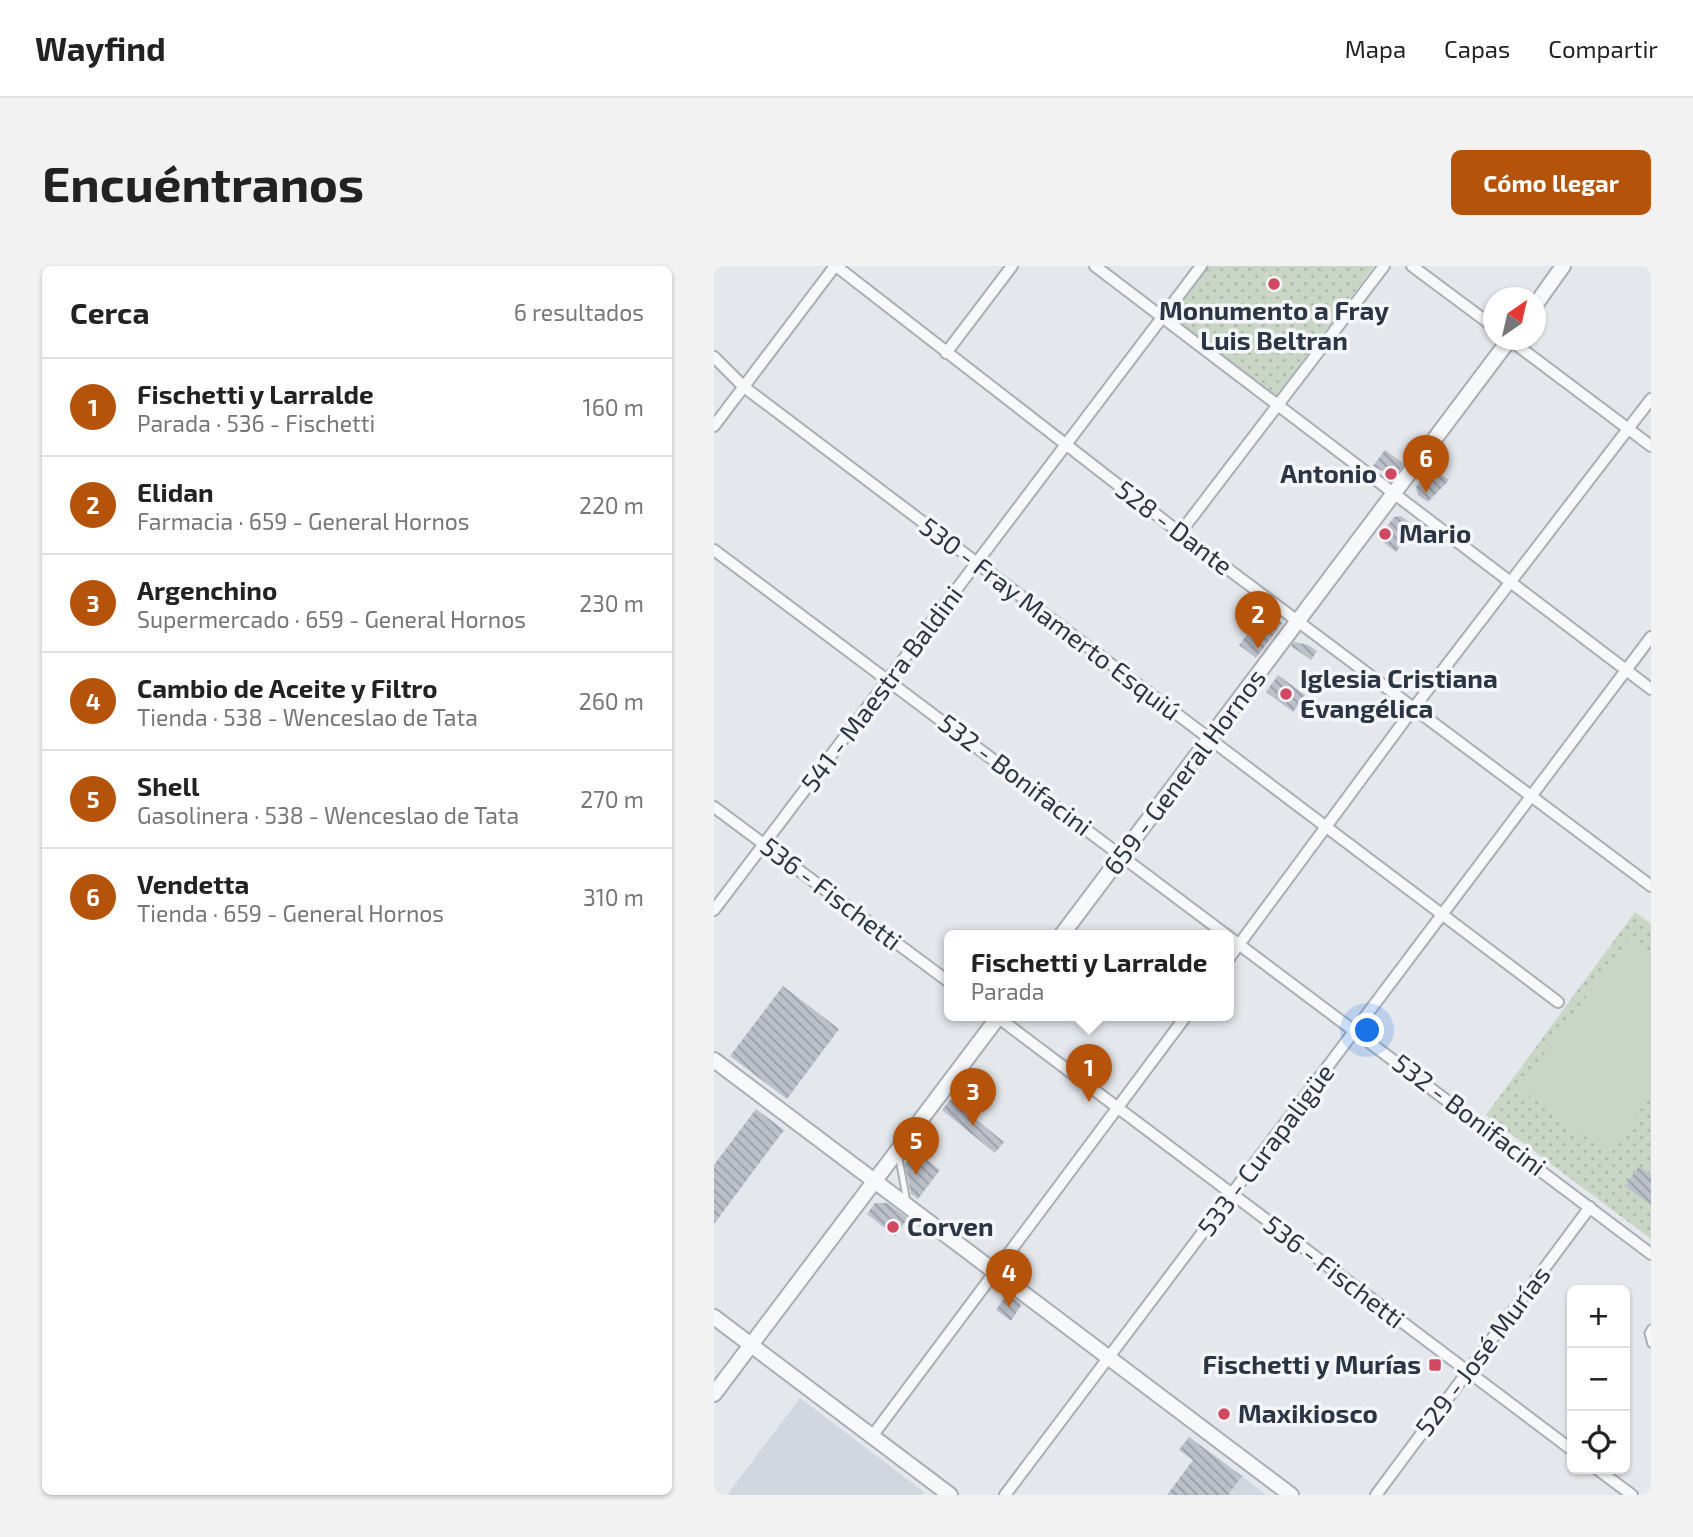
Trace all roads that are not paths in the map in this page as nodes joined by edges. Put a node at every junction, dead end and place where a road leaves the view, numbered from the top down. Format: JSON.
{"nodes":[{"id":1,"x":835,"y":266,"type":"edge"},
{"id":2,"x":1012,"y":266,"type":"edge"},
{"id":3,"x":1095,"y":266,"type":"edge"},
{"id":4,"x":1201,"y":266,"type":"edge"},
{"id":5,"x":1384,"y":266,"type":"edge"},
{"id":6,"x":1412,"y":266,"type":"edge"},
{"id":7,"x":1563,"y":266,"type":"edge"},
{"id":8,"x":1546,"y":289,"type":"edge"},
{"id":9,"x":1163,"y":316,"type":"junction"},
{"id":10,"x":1483,"y":319,"type":"edge"},
{"id":11,"x":1502,"y":350,"type":"edge"},
{"id":12,"x":1523,"y":350,"type":"edge"},
{"id":13,"x":946,"y":353,"type":"junction"},
{"id":14,"x":714,"y":357,"type":"edge"},
{"id":15,"x":744,"y":387,"type":"junction"},
{"id":16,"x":1651,"y":399,"type":"edge"},
{"id":17,"x":1277,"y":406,"type":"junction"},
{"id":18,"x":714,"y":426,"type":"edge"},
{"id":19,"x":1629,"y":429,"type":"junction"},
{"id":20,"x":1065,"y":445,"type":"junction"},
{"id":21,"x":1651,"y":446,"type":"edge"},
{"id":22,"x":1393,"y":494,"type":"junction"},
{"id":23,"x":1180,"y":533,"type":"junction"},
{"id":24,"x":714,"y":550,"type":"edge"},
{"id":25,"x":977,"y":563,"type":"junction"},
{"id":26,"x":1511,"y":582,"type":"junction"},
{"id":27,"x":1298,"y":622,"type":"junction"},
{"id":28,"x":1651,"y":637,"type":"edge"},
{"id":29,"x":1626,"y":670,"type":"junction"},
{"id":30,"x":890,"y":679,"type":"junction"},
{"id":31,"x":1651,"y":689,"type":"edge"},
{"id":32,"x":1413,"y":709,"type":"junction"},
{"id":33,"x":1210,"y":740,"type":"junction"},
{"id":34,"x":1531,"y":798,"type":"junction"},
{"id":35,"x":714,"y":807,"type":"edge"},
{"id":36,"x":1325,"y":828,"type":"junction"},
{"id":37,"x":764,"y":845,"type":"junction"},
{"id":38,"x":1122,"y":856,"type":"junction"},
{"id":39,"x":1651,"y":885,"type":"edge"},
{"id":40,"x":714,"y":910,"type":"edge"},
{"id":41,"x":1443,"y":915,"type":"junction"},
{"id":42,"x":1066,"y":930,"type":"edge"},
{"id":43,"x":1222,"y":930,"type":"edge"},
{"id":44,"x":1234,"y":939,"type":"edge"},
{"id":45,"x":1240,"y":943,"type":"junction"},
{"id":46,"x":1234,"y":951,"type":"edge"},
{"id":47,"x":944,"y":978,"type":"edge"},
{"id":48,"x":1558,"y":1002,"type":"dead end"},
{"id":49,"x":994,"y":1021,"type":"edge"},
{"id":50,"x":1002,"y":1021,"type":"edge"},
{"id":51,"x":1182,"y":1021,"type":"edge"},
{"id":52,"x":1357,"y":1030,"type":"junction"},
{"id":53,"x":714,"y":1060,"type":"edge"},
{"id":54,"x":1118,"y":1110,"type":"junction"},
{"id":55,"x":898,"y":1150,"type":"junction"},
{"id":56,"x":875,"y":1181,"type":"junction"},
{"id":57,"x":1232,"y":1195,"type":"junction"},
{"id":58,"x":907,"y":1206,"type":"junction"},
{"id":59,"x":1590,"y":1207,"type":"junction"},
{"id":60,"x":1651,"y":1254,"type":"edge"},
{"id":61,"x":995,"y":1272,"type":"junction"},
{"id":62,"x":714,"y":1317,"type":"edge"},
{"id":63,"x":1651,"y":1328,"type":"edge"},
{"id":64,"x":1651,"y":1344,"type":"edge"},
{"id":65,"x":751,"y":1345,"type":"junction"},
{"id":66,"x":1108,"y":1358,"type":"junction"},
{"id":67,"x":1467,"y":1371,"type":"junction"},
{"id":68,"x":714,"y":1394,"type":"edge"},
{"id":69,"x":873,"y":1436,"type":"junction"},
{"id":70,"x":1567,"y":1446,"type":"edge"},
{"id":71,"x":1604,"y":1474,"type":"edge"},
{"id":72,"x":950,"y":1495,"type":"edge"},
{"id":73,"x":1005,"y":1495,"type":"edge"},
{"id":74,"x":1291,"y":1495,"type":"edge"},
{"id":75,"x":1376,"y":1495,"type":"edge"},
{"id":76,"x":1632,"y":1495,"type":"edge"}],
"edges":[{"from":1,"to":13,"type":"street","name":"528 - Dante"},
{"from":1,"to":15,"type":"street"},
{"from":2,"to":13,"type":"street"},
{"from":3,"to":9,"type":"street"},
{"from":4,"to":9,"type":"street","name":"541 - Maestra Baldini"},
{"from":5,"to":17,"type":"street"},
{"from":6,"to":10,"type":"street"},
{"from":7,"to":8,"type":"street"},
{"from":9,"to":17,"type":"street"},
{"from":9,"to":20,"type":"street","name":"541 - Maestra Baldini"},
{"from":11,"to":22,"type":"street","name":"659 - General Hornos"},
{"from":12,"to":19,"type":"street"},
{"from":13,"to":20,"type":"street","name":"528 - Dante"},
{"from":14,"to":15,"type":"street","name":"530 - Fray Mamerto Esquiú"},
{"from":15,"to":18,"type":"street"},
{"from":15,"to":25,"type":"street","name":"530 - Fray Mamerto Esquiú"},
{"from":16,"to":19,"type":"street"},
{"from":17,"to":22,"type":"street"},
{"from":17,"to":23,"type":"street"},
{"from":19,"to":21,"type":"street"},
{"from":19,"to":26,"type":"street"},
{"from":20,"to":23,"type":"street","name":"528 - Dante"},
{"from":20,"to":25,"type":"street","name":"541 - Maestra Baldini"},
{"from":22,"to":26,"type":"street"},
{"from":22,"to":27,"type":"street","name":"659 - General Hornos"},
{"from":23,"to":27,"type":"street","name":"528 - Dante"},
{"from":24,"to":30,"type":"street","name":"532 - Bonifacini"},
{"from":25,"to":30,"type":"street","name":"541 - Maestra Baldini"},
{"from":25,"to":33,"type":"street","name":"530 - Fray Mamerto Esquiú"},
{"from":26,"to":29,"type":"street"},
{"from":26,"to":32,"type":"street"},
{"from":27,"to":32,"type":"street","name":"528 - Dante"},
{"from":27,"to":33,"type":"street","name":"659 - General Hornos"},
{"from":28,"to":29,"type":"street","name":"533 - Curapaligüe"},
{"from":29,"to":31,"type":"street"},
{"from":29,"to":34,"type":"street","name":"533 - Curapaligüe"},
{"from":30,"to":37,"type":"street","name":"541 - Maestra Baldini"},
{"from":30,"to":38,"type":"street","name":"532 - Bonifacini"},
{"from":32,"to":34,"type":"street","name":"528 - Dante"},
{"from":32,"to":36,"type":"street"},
{"from":33,"to":36,"type":"street","name":"530 - Fray Mamerto Esquiú"},
{"from":33,"to":38,"type":"street","name":"659 - General Hornos"},
{"from":34,"to":39,"type":"street","name":"528 - Dante"},
{"from":34,"to":41,"type":"street","name":"533 - Curapaligüe"},
{"from":35,"to":37,"type":"street","name":"536 - Fischetti"},
{"from":36,"to":41,"type":"street","name":"530 - Fray Mamerto Esquiú"},
{"from":36,"to":45,"type":"street"},
{"from":37,"to":40,"type":"street","name":"541 - Maestra Baldini"},
{"from":37,"to":47,"type":"street","name":"536 - Fischetti"},
{"from":38,"to":42,"type":"street","name":"659 - General Hornos"},
{"from":38,"to":43,"type":"street","name":"532 - Bonifacini"},
{"from":41,"to":48,"type":"street","name":"530 - Fray Mamerto Esquiú"},
{"from":41,"to":52,"type":"street","name":"533 - Curapaligüe"},
{"from":44,"to":45,"type":"street","name":"532 - Bonifacini"},
{"from":45,"to":46,"type":"street"},
{"from":45,"to":52,"type":"street","name":"532 - Bonifacini"},
{"from":49,"to":55,"type":"street"},
{"from":50,"to":54,"type":"street","name":"536 - Fischetti"},
{"from":51,"to":54,"type":"street"},
{"from":52,"to":57,"type":"street","name":"533 - Curapaligüe"},
{"from":52,"to":59,"type":"street","name":"532 - Bonifacini"},
{"from":53,"to":56,"type":"street"},
{"from":54,"to":57,"type":"street","name":"536 - Fischetti"},
{"from":54,"to":61,"type":"street"},
{"from":55,"to":56,"type":"street"},
{"from":55,"to":58,"type":"lane"},
{"from":56,"to":58,"type":"street"},
{"from":56,"to":65,"type":"street"},
{"from":57,"to":66,"type":"street","name":"533 - Curapaligüe"},
{"from":57,"to":67,"type":"street","name":"536 - Fischetti"},
{"from":58,"to":61,"type":"street"},
{"from":59,"to":60,"type":"street","name":"532 - Bonifacini"},
{"from":59,"to":67,"type":"street","name":"529 - José Murías"},
{"from":61,"to":66,"type":"street"},
{"from":61,"to":69,"type":"street"},
{"from":62,"to":65,"type":"street"},
{"from":63,"to":64,"type":"lane"},
{"from":65,"to":68,"type":"street"},
{"from":65,"to":69,"type":"street"},
{"from":66,"to":73,"type":"street","name":"533 - Curapaligüe"},
{"from":66,"to":74,"type":"street"},
{"from":67,"to":70,"type":"street","name":"536 - Fischetti"},
{"from":67,"to":75,"type":"street","name":"529 - José Murías"},
{"from":69,"to":72,"type":"street"},
{"from":71,"to":76,"type":"street"}]}
